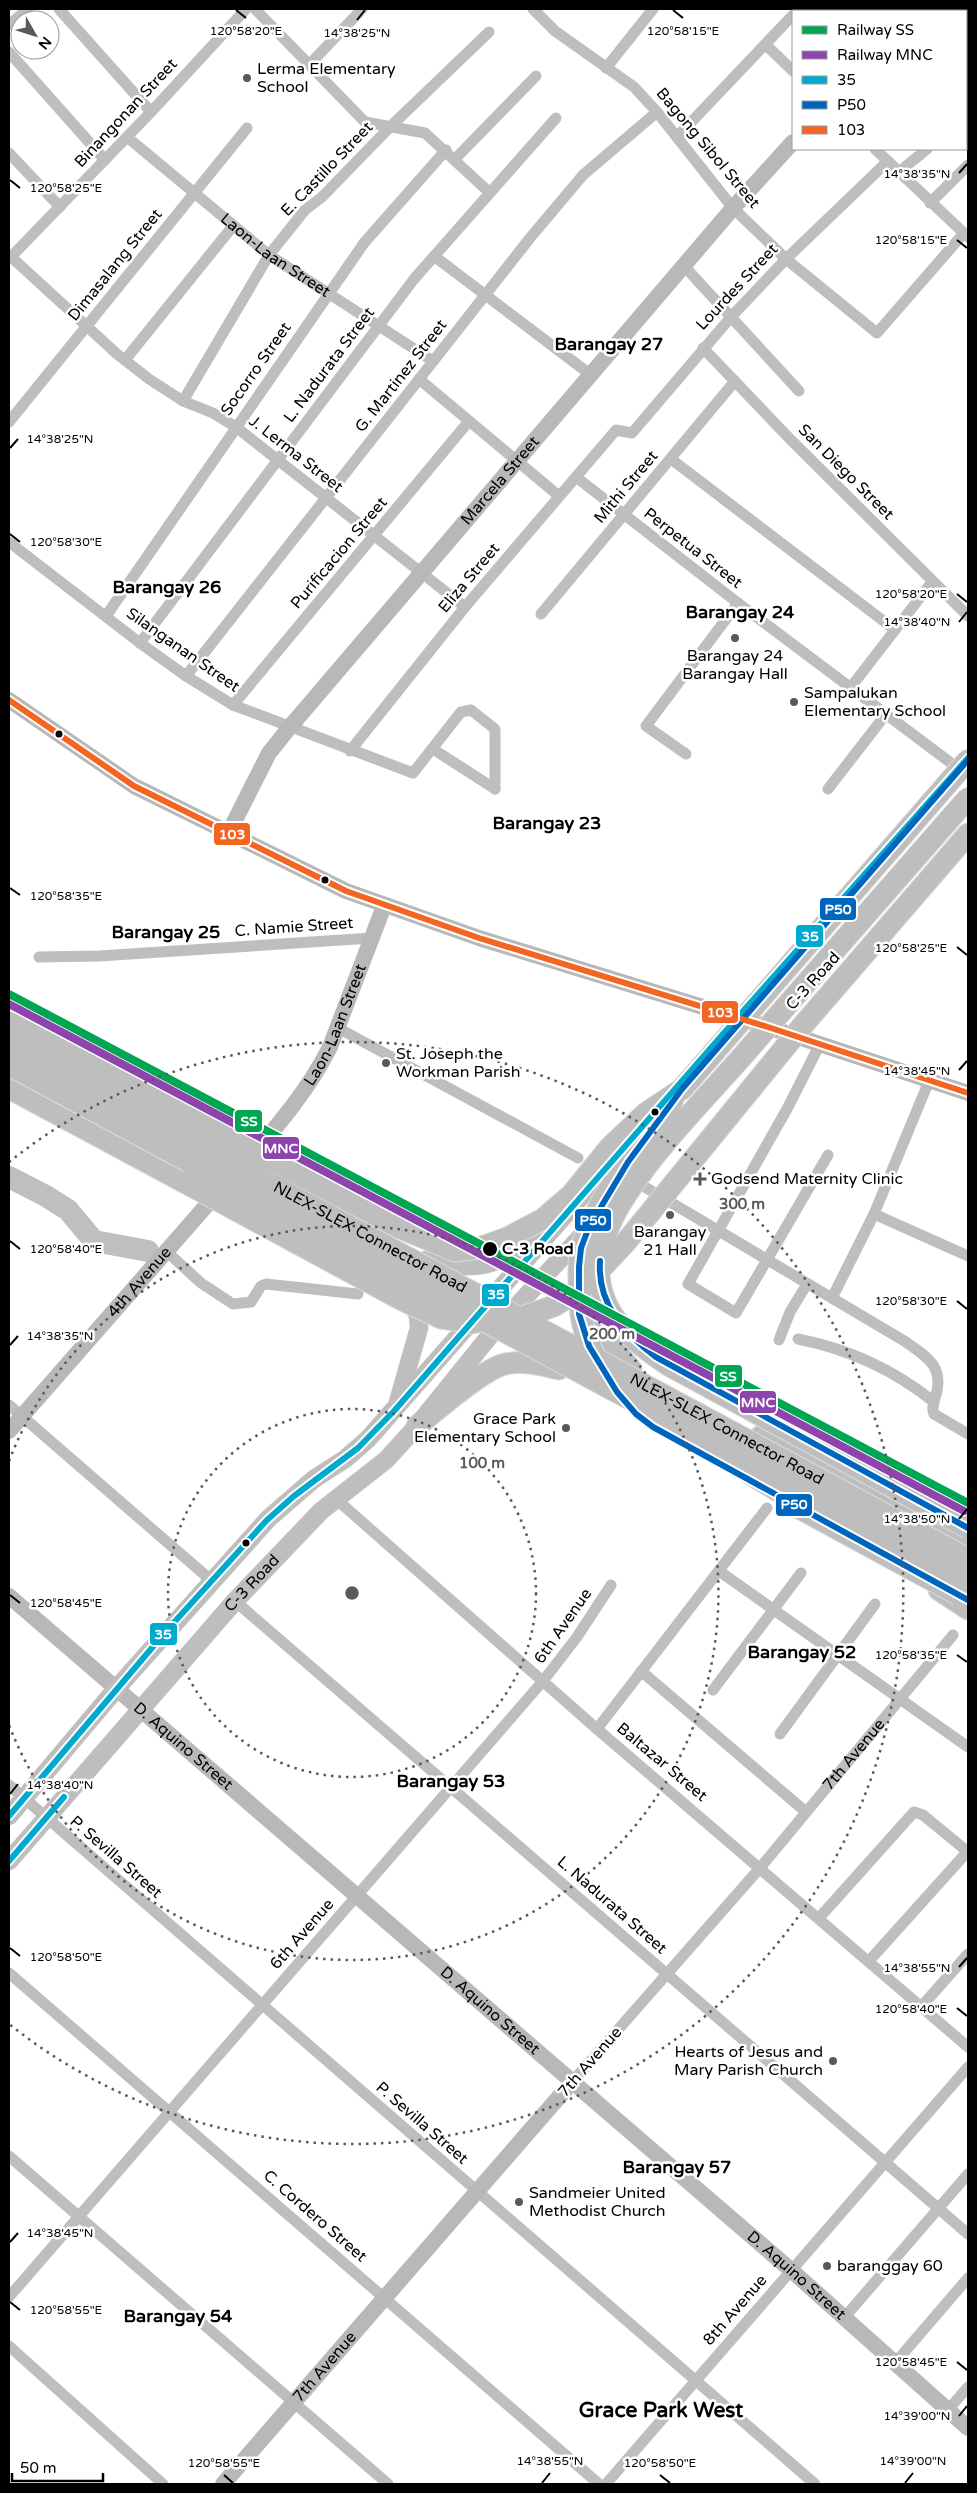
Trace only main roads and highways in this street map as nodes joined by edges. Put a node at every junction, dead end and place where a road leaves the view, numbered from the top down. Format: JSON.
{"nodes":[{"id":1,"x":966,"y":762,"type":"edge"},
{"id":2,"x":968,"y":798,"type":"edge"},
{"id":3,"x":968,"y":805,"type":"edge"},
{"id":4,"x":968,"y":834,"type":"edge"},
{"id":5,"x":9,"y":1022,"type":"edge"},
{"id":6,"x":9,"y":1036,"type":"edge"},
{"id":7,"x":9,"y":1043,"type":"edge"},
{"id":8,"x":9,"y":1065,"type":"edge"},
{"id":9,"x":9,"y":1074,"type":"edge"},
{"id":10,"x":9,"y":1088,"type":"edge"},
{"id":11,"x":682,"y":1089,"type":"junction"},
{"id":12,"x":246,"y":1162,"type":"joint"},
{"id":13,"x":634,"y":1180,"type":"junction"},
{"id":14,"x":222,"y":1188,"type":"joint"},
{"id":15,"x":567,"y":1212,"type":"junction"},
{"id":16,"x":426,"y":1260,"type":"junction"},
{"id":17,"x":389,"y":1280,"type":"junction"},
{"id":18,"x":494,"y":1296,"type":"junction"},
{"id":19,"x":515,"y":1308,"type":"junction"},
{"id":20,"x":472,"y":1322,"type":"junction"},
{"id":21,"x":492,"y":1333,"type":"junction"},
{"id":22,"x":437,"y":1362,"type":"junction"},
{"id":23,"x":559,"y":1369,"type":"junction"},
{"id":24,"x":631,"y":1369,"type":"junction"},
{"id":25,"x":456,"y":1377,"type":"junction"},
{"id":26,"x":396,"y":1410,"type":"junction"},
{"id":27,"x":417,"y":1426,"type":"junction"},
{"id":28,"x":759,"y":1435,"type":"junction"},
{"id":29,"x":741,"y":1468,"type":"junction"},
{"id":30,"x":968,"y":1528,"type":"edge"},
{"id":31,"x":968,"y":1543,"type":"edge"},
{"id":32,"x":968,"y":1559,"type":"edge"},
{"id":33,"x":968,"y":1581,"type":"edge"},
{"id":34,"x":968,"y":1600,"type":"edge"},
{"id":35,"x":968,"y":1609,"type":"edge"},
{"id":36,"x":9,"y":1816,"type":"edge"},
{"id":37,"x":9,"y":1861,"type":"edge"}],
"edges":[{"from":1,"to":11,"type":"highway","bridge":true},
{"from":1,"to":15,"type":"main road","name":"C-3 Road"},
{"from":2,"to":30,"type":"highway","bridge":true},
{"from":3,"to":13,"type":"main road","name":"C-3 Road"},
{"from":4,"to":10,"type":"highway","bridge":true},
{"from":5,"to":11,"type":"highway","bridge":true},
{"from":6,"to":12,"type":"highway"},
{"from":7,"to":32,"type":"highway","name":"NLEX-SLEX Connector Road","bridge":true},
{"from":8,"to":33,"type":"highway","name":"NLEX-SLEX Connector Road","bridge":true},
{"from":9,"to":14,"type":"highway"},
{"from":11,"to":34,"type":"highway","bridge":true},
{"from":12,"to":16,"type":"main road"},
{"from":13,"to":19,"type":"main road","name":"C-3 Road"},
{"from":13,"to":24,"type":"highway"},
{"from":14,"to":17,"type":"main road"},
{"from":15,"to":16,"type":"main road"},
{"from":15,"to":18,"type":"main road","name":"C-3 Road"},
{"from":16,"to":18,"type":"main road"},
{"from":17,"to":20,"type":"main road"},
{"from":17,"to":26,"type":"main road"},
{"from":18,"to":19,"type":"main road"},
{"from":18,"to":20,"type":"main road","name":"C-3 Road"},
{"from":19,"to":21,"type":"main road","name":"C-3 Road"},
{"from":19,"to":24,"type":"highway"},
{"from":20,"to":21,"type":"main road"},
{"from":20,"to":22,"type":"main road","name":"C-3 Road"},
{"from":21,"to":23,"type":"highway"},
{"from":21,"to":25,"type":"main road","name":"C-3 Road"},
{"from":22,"to":25,"type":"main road"},
{"from":22,"to":26,"type":"main road","name":"C-3 Road"},
{"from":23,"to":27,"type":"highway"},
{"from":23,"to":29,"type":"highway"},
{"from":24,"to":28,"type":"highway"},
{"from":25,"to":27,"type":"main road","name":"C-3 Road"},
{"from":26,"to":36,"type":"main road","name":"C-3 Road"},
{"from":27,"to":37,"type":"main road","name":"C-3 Road"},
{"from":28,"to":29,"type":"highway"},
{"from":28,"to":31,"type":"highway"},
{"from":29,"to":35,"type":"highway"}]}
